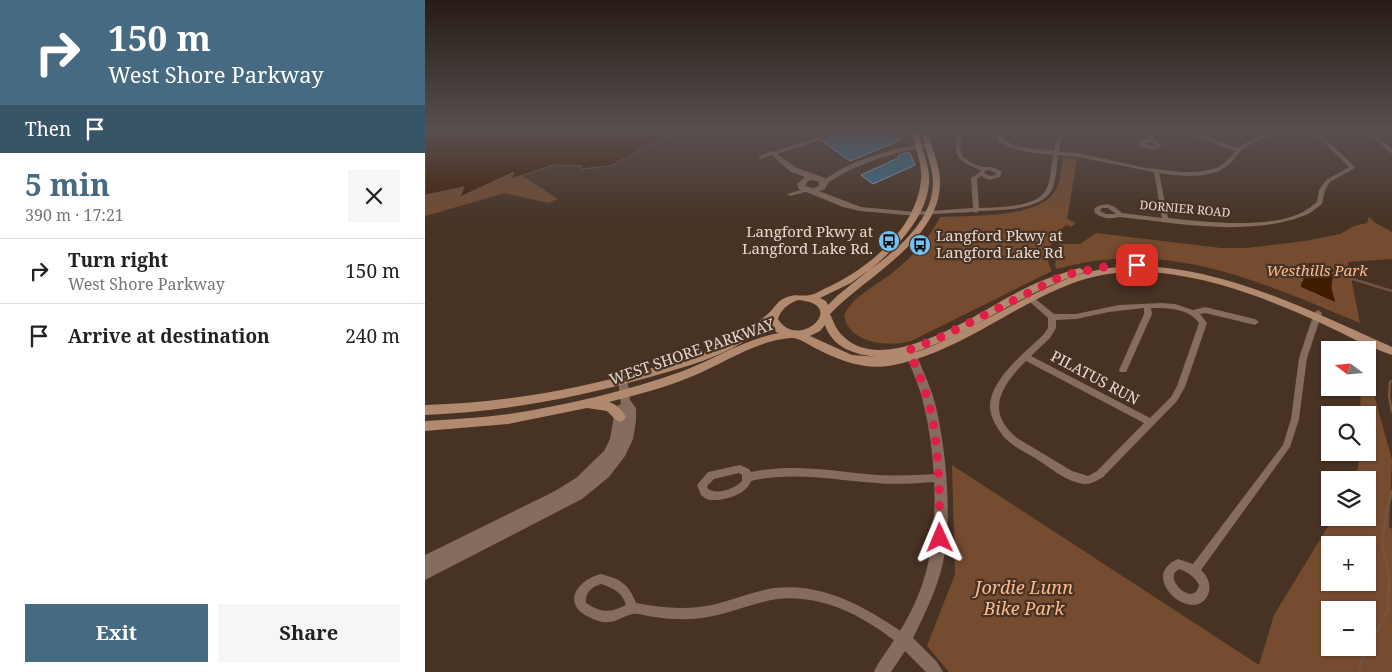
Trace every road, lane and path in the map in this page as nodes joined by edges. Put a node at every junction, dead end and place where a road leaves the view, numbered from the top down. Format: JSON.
{"nodes":[{"id":1,"x":785,"y":163,"type":"edge"},
{"id":2,"x":864,"y":163,"type":"edge"},
{"id":3,"x":922,"y":163,"type":"edge"},
{"id":4,"x":933,"y":163,"type":"edge"},
{"id":5,"x":969,"y":163,"type":"edge"},
{"id":6,"x":1055,"y":163,"type":"edge"},
{"id":7,"x":1117,"y":163,"type":"edge"},
{"id":8,"x":1228,"y":163,"type":"edge"},
{"id":9,"x":1348,"y":163,"type":"edge"},
{"id":10,"x":794,"y":170,"type":"junction"},
{"id":11,"x":1156,"y":170,"type":"junction"},
{"id":12,"x":820,"y":182,"type":"junction"},
{"id":13,"x":806,"y":187,"type":"junction"},
{"id":14,"x":831,"y":198,"type":"junction"},
{"id":15,"x":977,"y":211,"type":"junction"},
{"id":16,"x":915,"y":214,"type":"junction"},
{"id":17,"x":928,"y":214,"type":"junction"},
{"id":18,"x":1120,"y":215,"type":"dead end"},
{"id":19,"x":1165,"y":220,"type":"junction"},
{"id":20,"x":1028,"y":296,"type":"junction"},
{"id":21,"x":811,"y":298,"type":"junction"},
{"id":22,"x":1147,"y":306,"type":"junction"},
{"id":23,"x":1195,"y":312,"type":"junction"},
{"id":24,"x":774,"y":313,"type":"junction"},
{"id":25,"x":826,"y":314,"type":"junction"},
{"id":26,"x":1317,"y":316,"type":"junction"},
{"id":27,"x":1052,"y":317,"type":"junction"},
{"id":28,"x":1255,"y":322,"type":"dead end"},
{"id":29,"x":795,"y":334,"type":"junction"},
{"id":30,"x":1392,"y":345,"type":"edge"},
{"id":31,"x":1392,"y":351,"type":"edge"},
{"id":32,"x":911,"y":354,"type":"junction"},
{"id":33,"x":1026,"y":357,"type":"junction"},
{"id":34,"x":1123,"y":370,"type":"dead end"},
{"id":35,"x":623,"y":380,"type":"junction"},
{"id":36,"x":624,"y":398,"type":"junction"},
{"id":37,"x":580,"y":405,"type":"junction"},
{"id":38,"x":425,"y":410,"type":"edge"},
{"id":39,"x":620,"y":418,"type":"junction"},
{"id":40,"x":1150,"y":422,"type":"junction"},
{"id":41,"x":425,"y":426,"type":"edge"},
{"id":42,"x":748,"y":477,"type":"junction"},
{"id":43,"x":938,"y":478,"type":"junction"},
{"id":44,"x":425,"y":562,"type":"edge"},
{"id":45,"x":1195,"y":570,"type":"dead end"},
{"id":46,"x":425,"y":573,"type":"edge"},
{"id":47,"x":632,"y":608,"type":"junction"},
{"id":48,"x":904,"y":640,"type":"junction"},
{"id":49,"x":882,"y":672,"type":"edge"},
{"id":50,"x":935,"y":672,"type":"edge"}],
"edges":[{"from":1,"to":10,"type":"street"},
{"from":2,"to":12,"type":"street"},
{"from":3,"to":16,"type":"main road"},
{"from":4,"to":17,"type":"main road"},
{"from":5,"to":15,"type":"street"},
{"from":6,"to":15,"type":"street"},
{"from":7,"to":11,"type":"street"},
{"from":8,"to":11,"type":"street"},
{"from":9,"to":19,"type":"street","name":"DORNIER ROAD"},
{"from":10,"to":12,"type":"street"},
{"from":10,"to":13,"type":"street"},
{"from":11,"to":19,"type":"street"},
{"from":12,"to":13,"type":"street"},
{"from":12,"to":13,"type":"street"},
{"from":12,"to":14,"type":"street"},
{"from":13,"to":14,"type":"street"},
{"from":14,"to":16,"type":"street"},
{"from":15,"to":17,"type":"street"},
{"from":16,"to":17,"type":"street"},
{"from":16,"to":21,"type":"main road"},
{"from":17,"to":25,"type":"main road"},
{"from":18,"to":19,"type":"street","name":"DORNIER ROAD"},
{"from":20,"to":26,"type":"main road","name":"WEST SHORE PARKWAY"},
{"from":20,"to":27,"type":"street"},
{"from":20,"to":32,"type":"main road","name":"WEST SHORE PARKWAY"},
{"from":21,"to":24,"type":"main road"},
{"from":21,"to":25,"type":"main road"},
{"from":22,"to":23,"type":"street"},
{"from":22,"to":27,"type":"street"},
{"from":22,"to":34,"type":"street"},
{"from":23,"to":28,"type":"street"},
{"from":23,"to":40,"type":"street"},
{"from":24,"to":29,"type":"main road"},
{"from":24,"to":35,"type":"main road","name":"WEST SHORE PARKWAY"},
{"from":25,"to":29,"type":"main road"},
{"from":25,"to":32,"type":"main road","name":"WEST SHORE PARKWAY"},
{"from":26,"to":30,"type":"main road","name":"WEST SHORE PARKWAY"},
{"from":26,"to":31,"type":"main road","name":"WEST SHORE PARKWAY"},
{"from":26,"to":45,"type":"street"},
{"from":27,"to":33,"type":"street"},
{"from":29,"to":32,"type":"main road","name":"WEST SHORE PARKWAY"},
{"from":29,"to":36,"type":"main road","name":"WEST SHORE PARKWAY"},
{"from":32,"to":43,"type":"street"},
{"from":33,"to":40,"type":"street","name":"PILATUS RUN"},
{"from":33,"to":40,"type":"street"},
{"from":35,"to":36,"type":"street"},
{"from":35,"to":38,"type":"main road","name":"WEST SHORE PARKWAY"},
{"from":36,"to":37,"type":"main road","name":"WEST SHORE PARKWAY"},
{"from":36,"to":39,"type":"street"},
{"from":36,"to":46,"type":"street"},
{"from":37,"to":39,"type":"main road"},
{"from":37,"to":41,"type":"main road","name":"WEST SHORE PARKWAY"},
{"from":39,"to":44,"type":"street"},
{"from":42,"to":42,"type":"street"},
{"from":42,"to":43,"type":"street"},
{"from":43,"to":48,"type":"street"},
{"from":47,"to":47,"type":"street"},
{"from":47,"to":48,"type":"street"},
{"from":48,"to":49,"type":"street"},
{"from":48,"to":50,"type":"street"}]}
